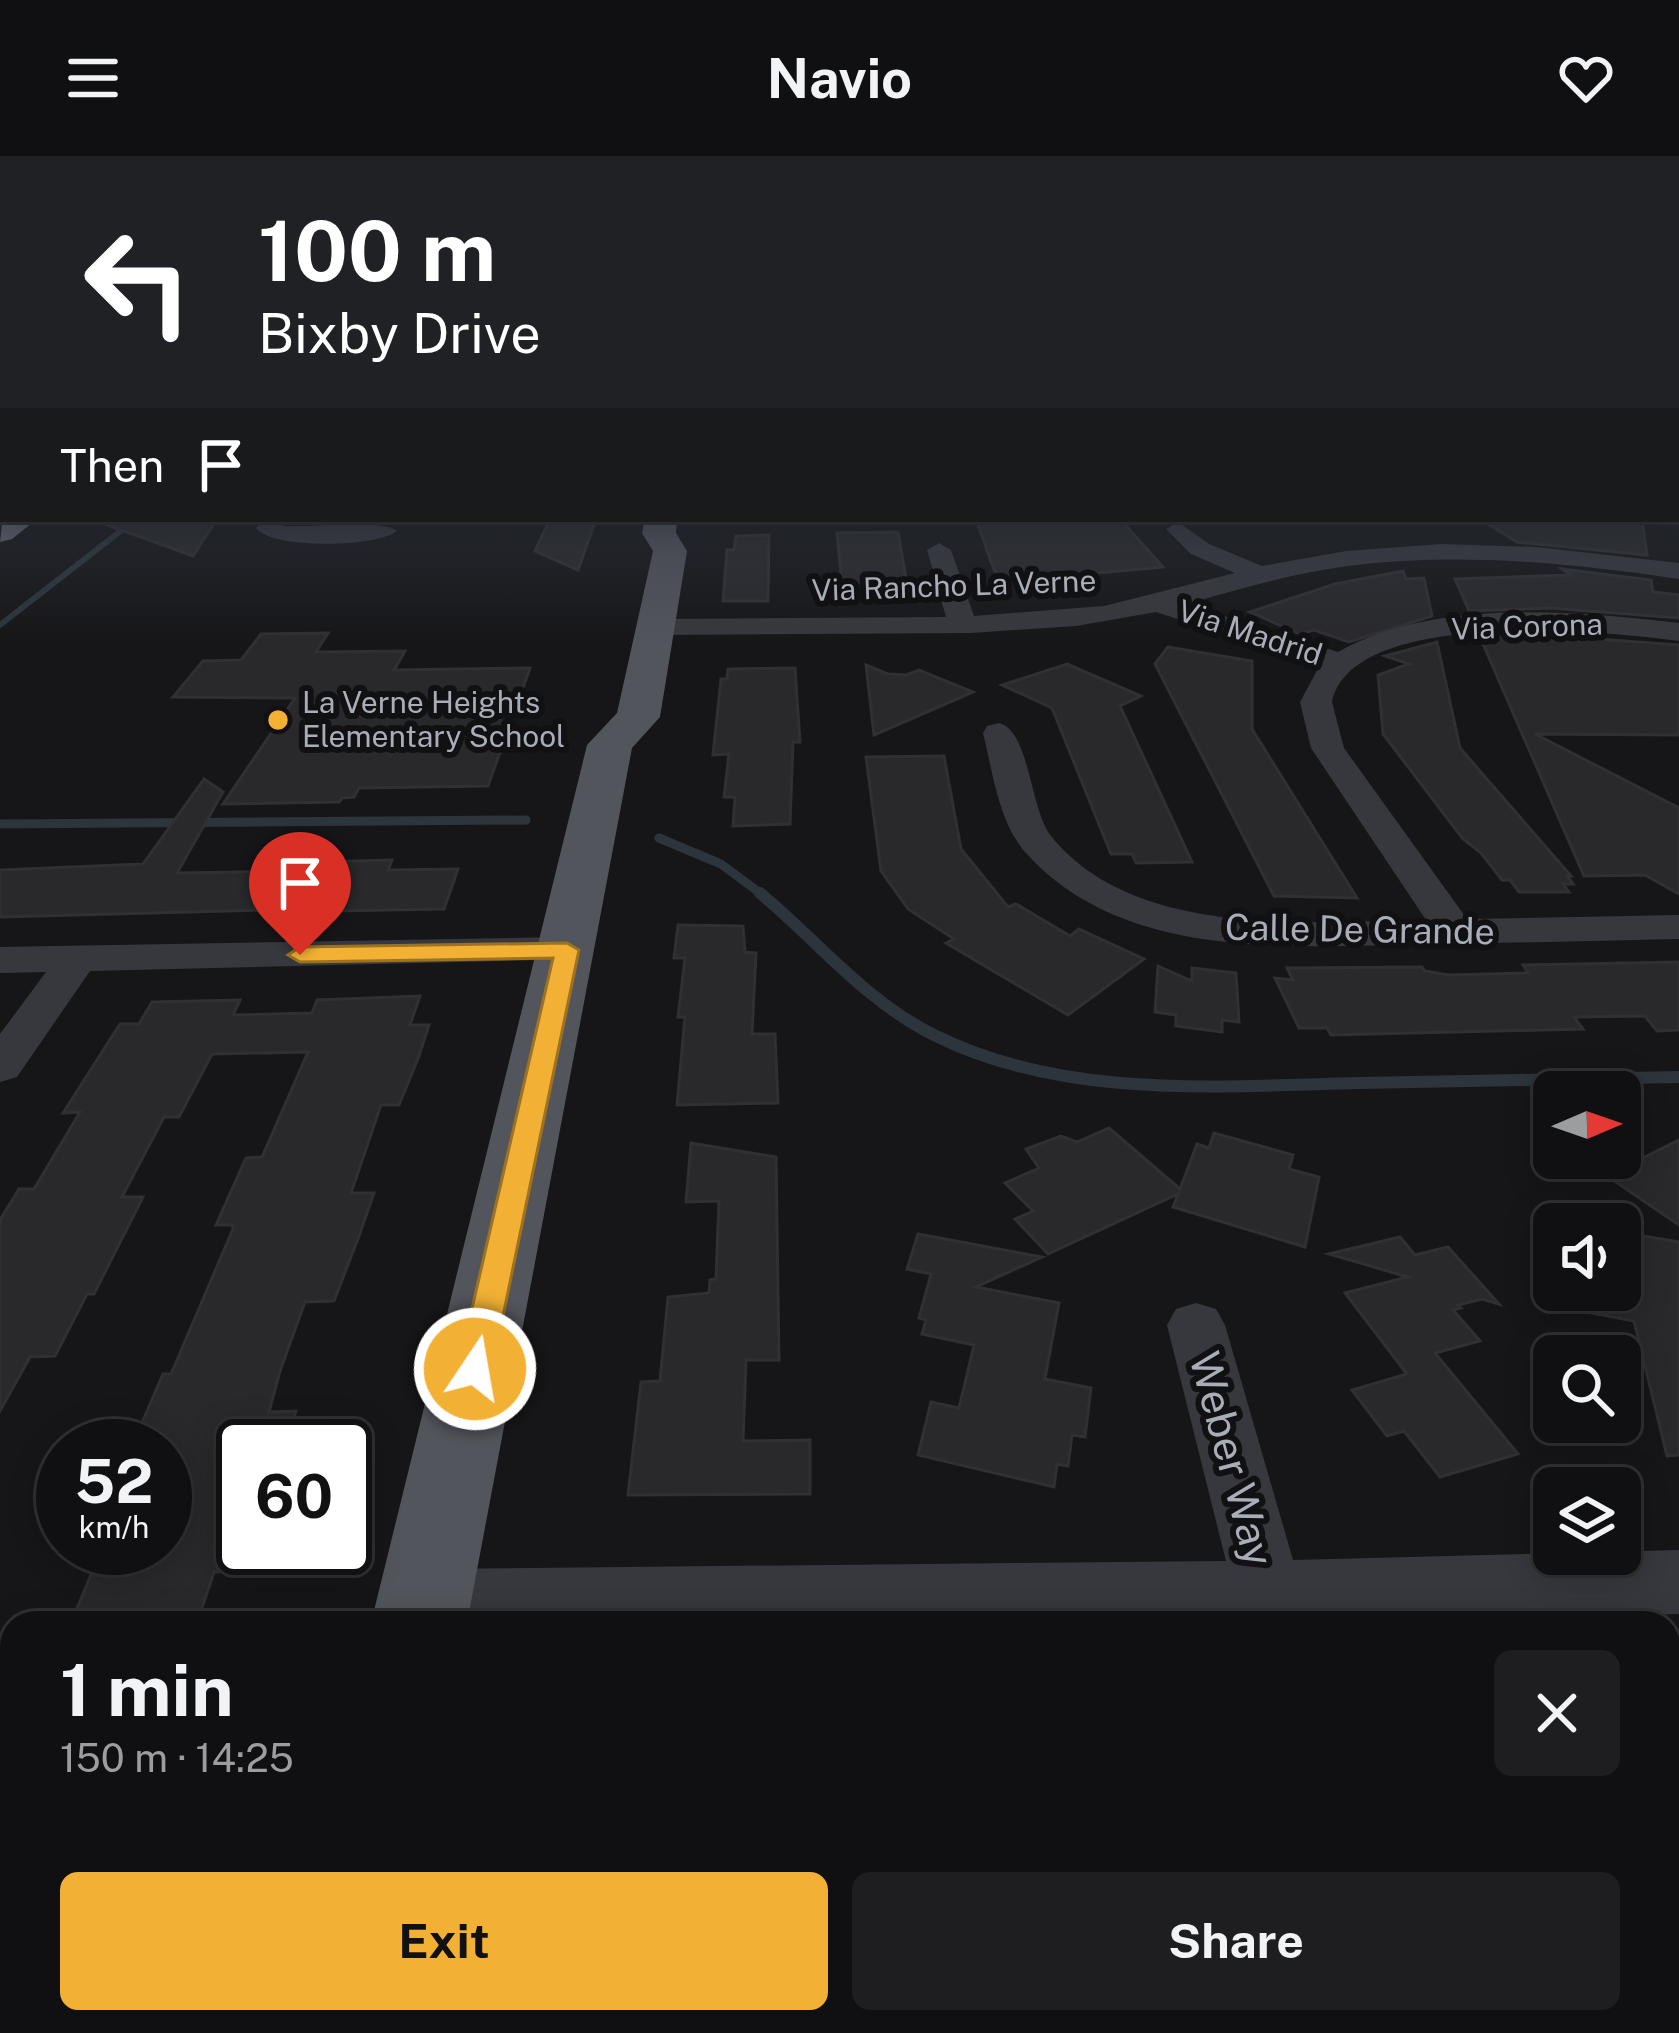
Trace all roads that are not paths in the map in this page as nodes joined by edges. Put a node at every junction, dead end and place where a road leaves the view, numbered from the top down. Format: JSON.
{"nodes":[{"id":1,"x":274,"y":522,"type":"edge"},
{"id":2,"x":1436,"y":524,"type":"dead end"},
{"id":3,"x":660,"y":526,"type":"edge"},
{"id":4,"x":1178,"y":529,"type":"dead end"},
{"id":5,"x":386,"y":531,"type":"dead end"},
{"id":6,"x":1461,"y":549,"type":"junction"},
{"id":7,"x":940,"y":550,"type":"dead end"},
{"id":8,"x":1678,"y":570,"type":"edge"},
{"id":9,"x":1258,"y":574,"type":"junction"},
{"id":10,"x":1160,"y":604,"type":"junction"},
{"id":11,"x":962,"y":623,"type":"junction"},
{"id":12,"x":656,"y":627,"type":"junction"},
{"id":13,"x":1679,"y":632,"type":"edge"},
{"id":14,"x":1340,"y":662,"type":"junction"},
{"id":15,"x":999,"y":733,"type":"dead end"},
{"id":16,"x":610,"y":745,"type":"junction"},
{"id":17,"x":1679,"y":927,"type":"edge"},
{"id":18,"x":1455,"y":932,"type":"junction"},
{"id":19,"x":567,"y":950,"type":"junction"},
{"id":20,"x":77,"y":958,"type":"junction"},
{"id":21,"x":0,"y":960,"type":"edge"},
{"id":22,"x":0,"y":1067,"type":"edge"},
{"id":23,"x":1196,"y":1325,"type":"dead end"},
{"id":24,"x":1679,"y":1582,"type":"edge"},
{"id":25,"x":1268,"y":1593,"type":"junction"},
{"id":26,"x":422,"y":1611,"type":"edge"},
{"id":27,"x":467,"y":1611,"type":"edge"}],
"edges":[{"from":1,"to":5,"type":"street"},
{"from":2,"to":6,"type":"street"},
{"from":3,"to":12,"type":"main road"},
{"from":3,"to":16,"type":"main road"},
{"from":4,"to":9,"type":"street"},
{"from":6,"to":8,"type":"street","name":"Via Rancho La Verne"},
{"from":6,"to":9,"type":"street","name":"Via Rancho La Verne"},
{"from":7,"to":11,"type":"street"},
{"from":9,"to":10,"type":"street","name":"Via Rancho La Verne"},
{"from":10,"to":11,"type":"street","name":"Via Rancho La Verne"},
{"from":10,"to":14,"type":"street","name":"Via Madrid"},
{"from":11,"to":12,"type":"street","name":"Via Rancho La Verne"},
{"from":12,"to":16,"type":"main road"},
{"from":13,"to":14,"type":"street","name":"Via Corona"},
{"from":14,"to":18,"type":"street"},
{"from":15,"to":18,"type":"street","name":"Calle De Grande"},
{"from":16,"to":19,"type":"main road"},
{"from":17,"to":18,"type":"street","name":"Calle De Grande"},
{"from":19,"to":20,"type":"street"},
{"from":19,"to":26,"type":"main road"},
{"from":20,"to":21,"type":"street"},
{"from":20,"to":22,"type":"street"},
{"from":23,"to":25,"type":"street","name":"Weber Way"},
{"from":24,"to":25,"type":"street"},
{"from":25,"to":27,"type":"street"}]}
